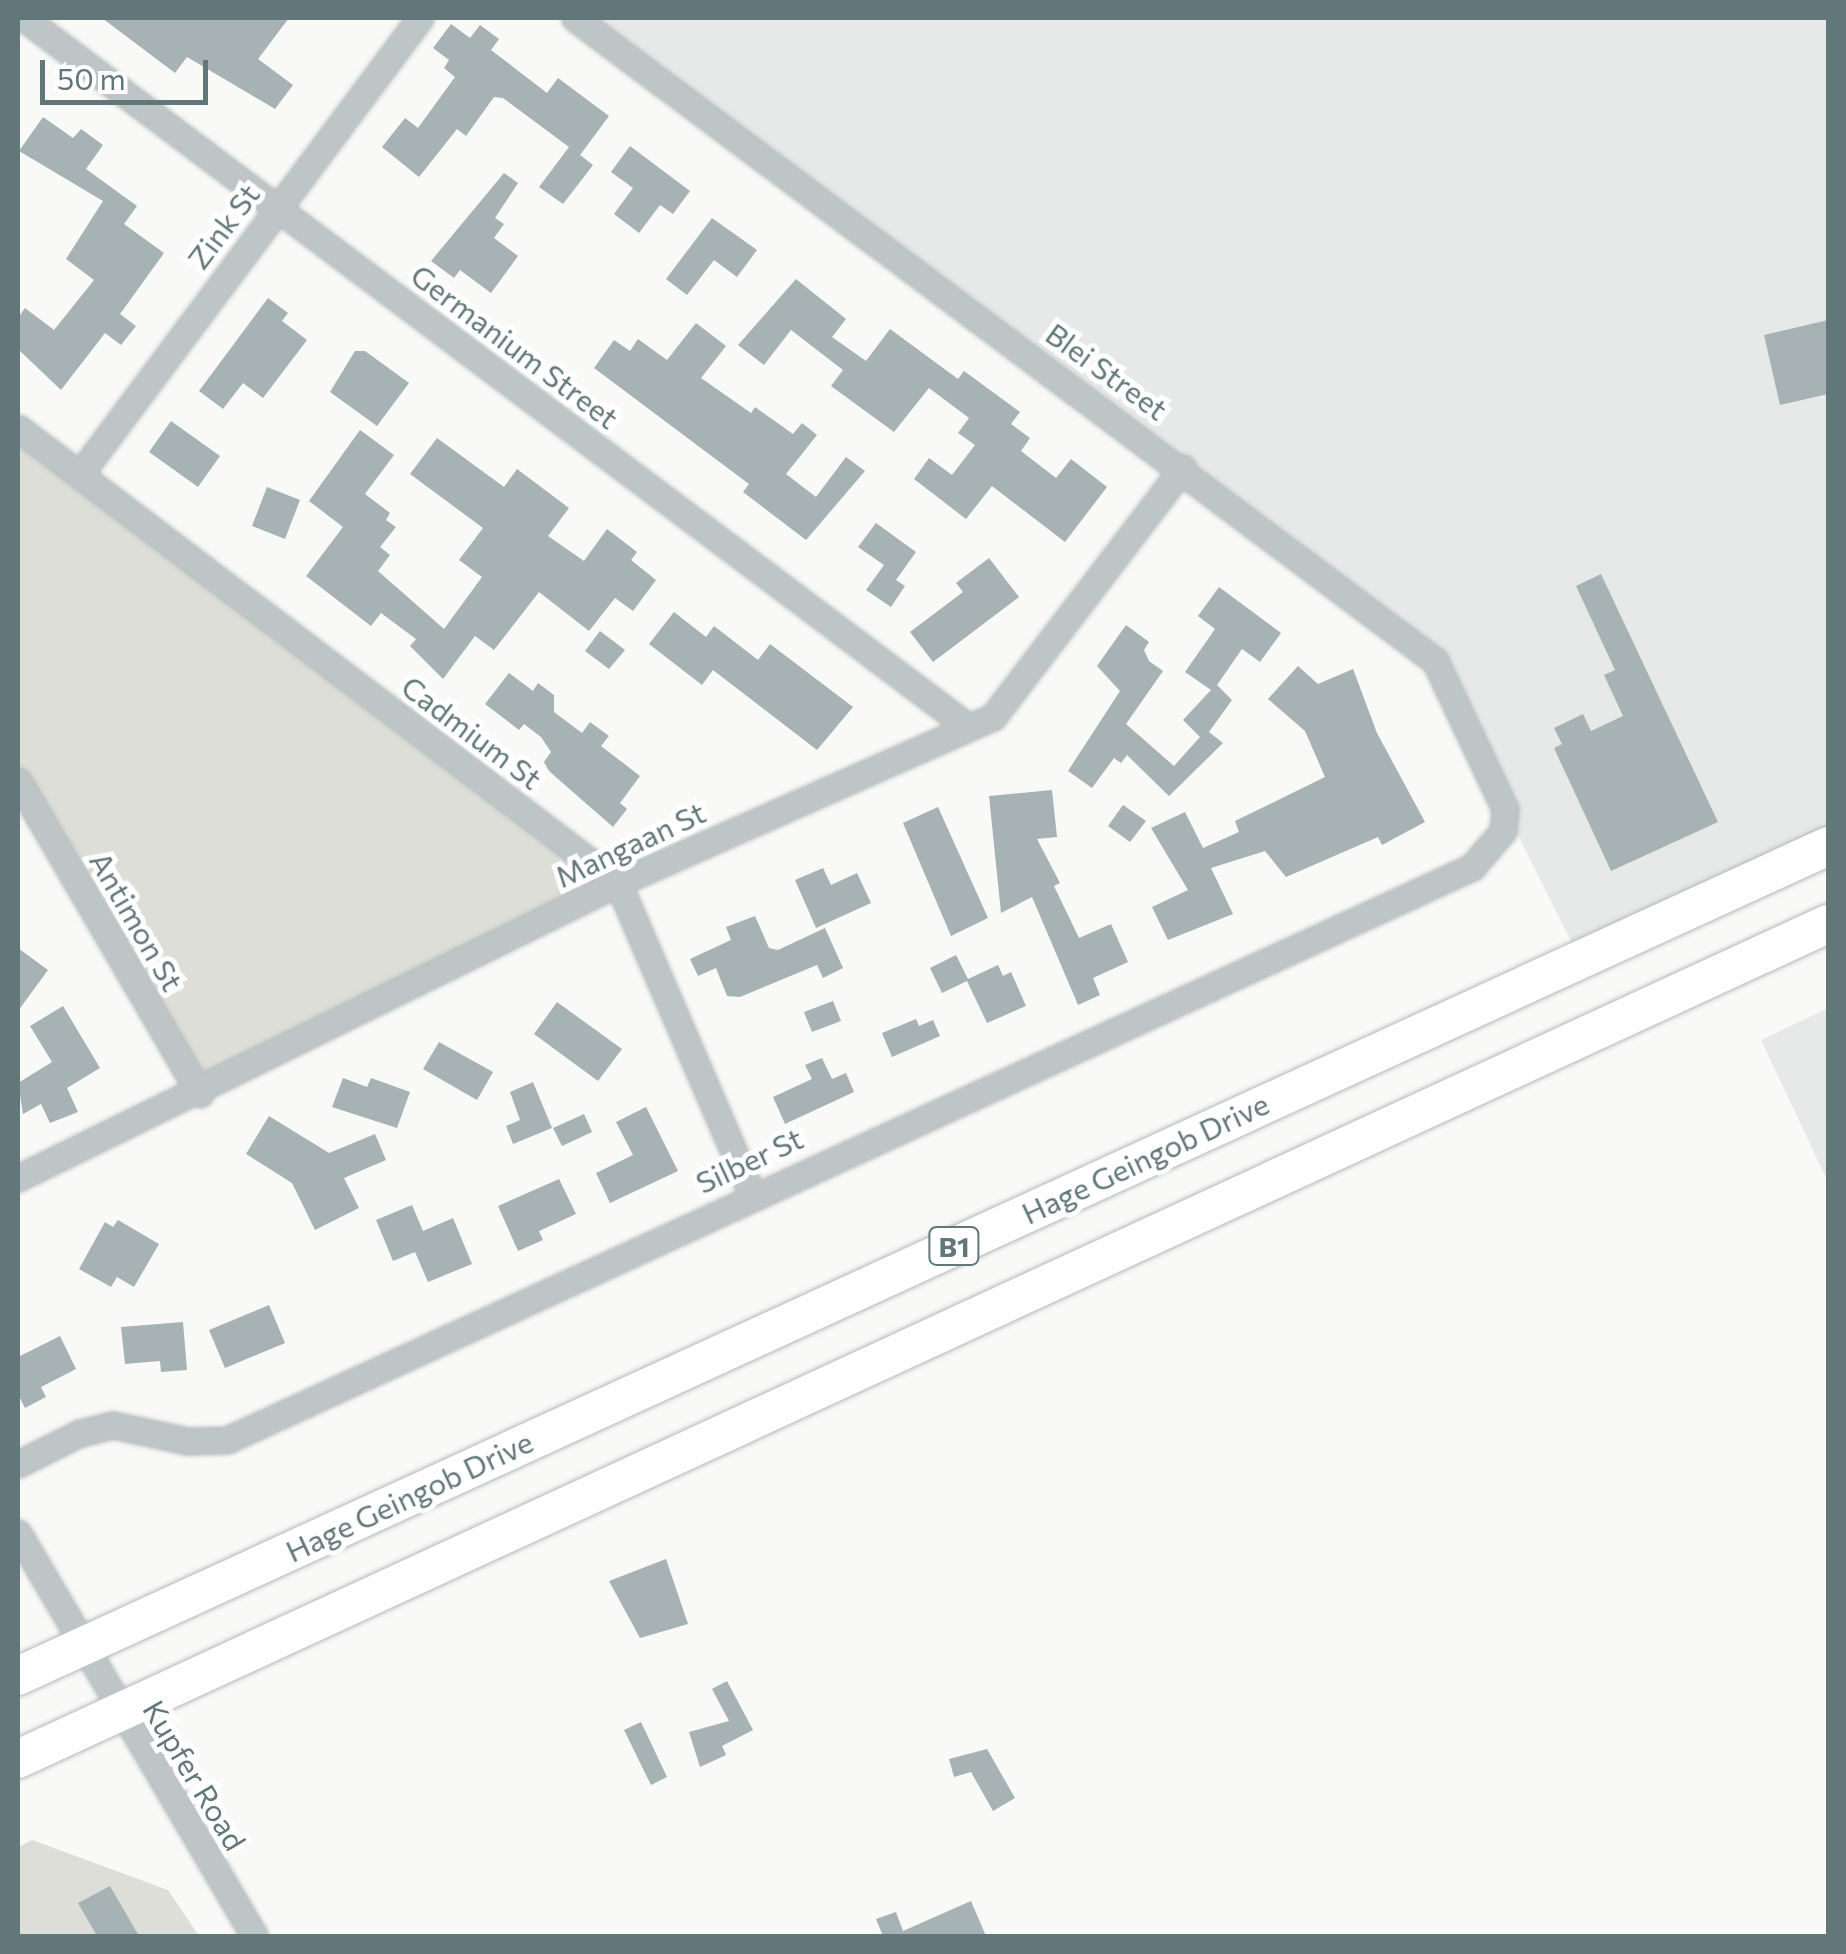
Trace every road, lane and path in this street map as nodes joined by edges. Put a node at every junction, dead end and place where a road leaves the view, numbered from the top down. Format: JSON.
{"nodes":[{"id":1,"x":24,"y":18,"type":"edge"},
{"id":2,"x":420,"y":18,"type":"edge"},
{"id":3,"x":575,"y":18,"type":"edge"},
{"id":4,"x":277,"y":208,"type":"junction"},
{"id":5,"x":18,"y":428,"type":"edge"},
{"id":6,"x":1183,"y":468,"type":"junction"},
{"id":7,"x":80,"y":474,"type":"junction"},
{"id":8,"x":967,"y":726,"type":"junction"},
{"id":9,"x":18,"y":781,"type":"edge"},
{"id":10,"x":1496,"y":846,"type":"joint"},
{"id":11,"x":1828,"y":846,"type":"edge"},
{"id":12,"x":618,"y":883,"type":"junction"},
{"id":13,"x":1828,"y":924,"type":"edge"},
{"id":14,"x":200,"y":1094,"type":"junction"},
{"id":15,"x":18,"y":1178,"type":"edge"},
{"id":16,"x":752,"y":1194,"type":"junction"},
{"id":17,"x":18,"y":1464,"type":"edge"},
{"id":18,"x":18,"y":1533,"type":"edge"},
{"id":19,"x":80,"y":1646,"type":"junction"},
{"id":20,"x":18,"y":1676,"type":"edge"},
{"id":21,"x":120,"y":1711,"type":"junction"},
{"id":22,"x":18,"y":1759,"type":"edge"},
{"id":23,"x":254,"y":1936,"type":"edge"}],
"edges":[{"from":1,"to":4,"type":"street","name":"Germanium Street"},
{"from":2,"to":4,"type":"street","name":"Zink St"},
{"from":3,"to":6,"type":"street","name":"Blei Street"},
{"from":4,"to":7,"type":"street","name":"Zink St"},
{"from":4,"to":8,"type":"street","name":"Germanium Street"},
{"from":5,"to":7,"type":"street","name":"Cadmium St"},
{"from":6,"to":8,"type":"street","name":"Mangaan St"},
{"from":6,"to":10,"type":"street","name":"Blei Street"},
{"from":7,"to":12,"type":"street","name":"Cadmium St"},
{"from":8,"to":12,"type":"street","name":"Mangaan St"},
{"from":9,"to":14,"type":"street","name":"Antimon St"},
{"from":10,"to":16,"type":"street","name":"Silber St"},
{"from":11,"to":19,"type":"highway","name":"Hage Geingob Drive","number":"B1"},
{"from":12,"to":14,"type":"street","name":"Mangaan St"},
{"from":12,"to":16,"type":"street","name":"Cadmium St"},
{"from":13,"to":21,"type":"highway","number":"B1"},
{"from":14,"to":15,"type":"street","name":"Mangaan St"},
{"from":16,"to":17,"type":"street","name":"Silber St"},
{"from":18,"to":19,"type":"street","name":"Kupfer Road"},
{"from":19,"to":20,"type":"highway","number":"B1"},
{"from":19,"to":21,"type":"street","name":"Kupfer Road"},
{"from":21,"to":22,"type":"highway","number":"B1"},
{"from":21,"to":23,"type":"street","name":"Kupfer Road"}]}
